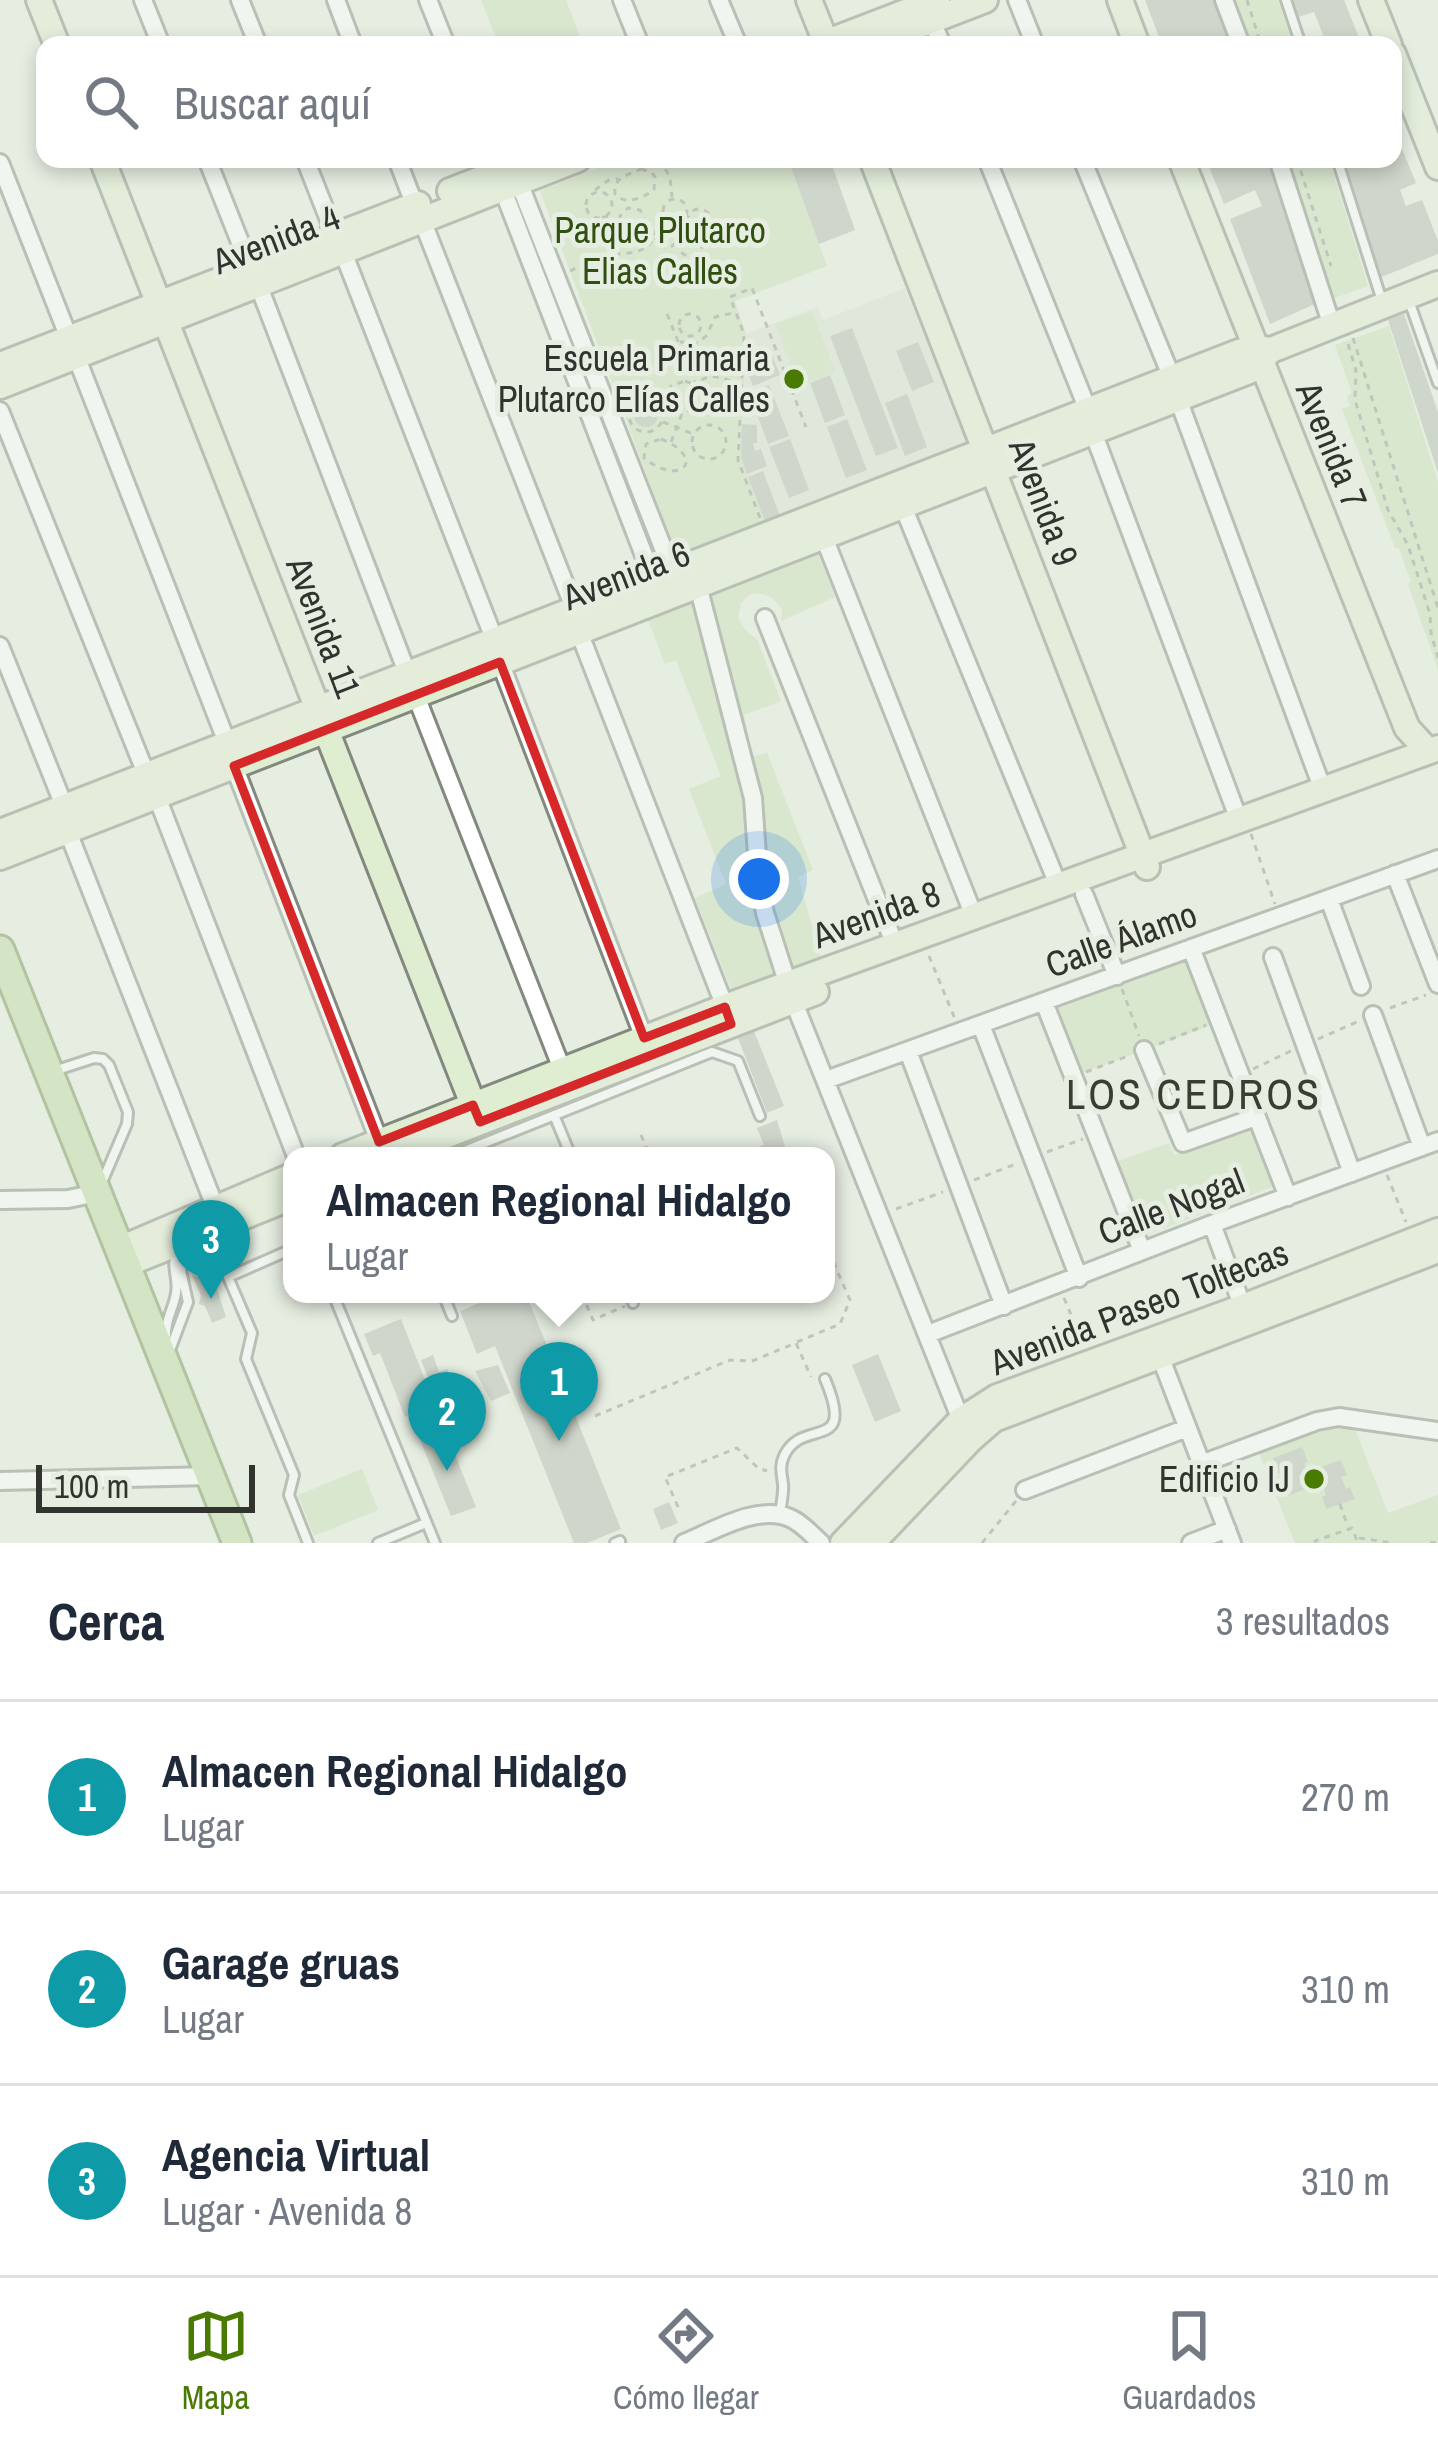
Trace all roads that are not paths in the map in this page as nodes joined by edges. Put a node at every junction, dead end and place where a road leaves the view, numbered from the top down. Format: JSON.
{"nodes":[{"id":1,"x":39,"y":0,"type":"edge"},
{"id":2,"x":143,"y":0,"type":"edge"},
{"id":3,"x":240,"y":0,"type":"edge"},
{"id":4,"x":336,"y":0,"type":"edge"},
{"id":5,"x":428,"y":0,"type":"edge"},
{"id":6,"x":622,"y":0,"type":"edge"},
{"id":7,"x":719,"y":0,"type":"edge"},
{"id":8,"x":809,"y":0,"type":"edge"},
{"id":9,"x":826,"y":0,"type":"edge"},
{"id":10,"x":985,"y":0,"type":"edge"},
{"id":11,"x":1017,"y":0,"type":"edge"},
{"id":12,"x":1120,"y":0,"type":"edge"},
{"id":13,"x":1224,"y":0,"type":"edge"},
{"id":14,"x":1286,"y":0,"type":"edge"},
{"id":15,"x":1371,"y":0,"type":"edge"},
{"id":16,"x":929,"y":6,"type":"edge"},
{"id":17,"x":53,"y":36,"type":"edge"},
{"id":18,"x":157,"y":36,"type":"edge"},
{"id":19,"x":255,"y":36,"type":"edge"},
{"id":20,"x":350,"y":36,"type":"edge"},
{"id":21,"x":442,"y":36,"type":"edge"},
{"id":22,"x":636,"y":36,"type":"edge"},
{"id":23,"x":734,"y":36,"type":"edge"},
{"id":24,"x":828,"y":36,"type":"edge"},
{"id":25,"x":831,"y":36,"type":"edge"},
{"id":26,"x":873,"y":36,"type":"edge"},
{"id":27,"x":939,"y":36,"type":"edge"},
{"id":28,"x":1031,"y":36,"type":"edge"},
{"id":29,"x":1134,"y":36,"type":"edge"},
{"id":30,"x":1237,"y":36,"type":"edge"},
{"id":31,"x":1298,"y":36,"type":"edge"},
{"id":32,"x":1385,"y":36,"type":"edge"},
{"id":33,"x":1402,"y":77,"type":"edge"},
{"id":34,"x":0,"y":163,"type":"edge"},
{"id":35,"x":1438,"y":167,"type":"edge"},
{"id":36,"x":105,"y":168,"type":"edge"},
{"id":37,"x":211,"y":168,"type":"edge"},
{"id":38,"x":309,"y":168,"type":"edge"},
{"id":39,"x":400,"y":168,"type":"edge"},
{"id":40,"x":876,"y":168,"type":"edge"},
{"id":41,"x":892,"y":168,"type":"edge"},
{"id":42,"x":991,"y":168,"type":"edge"},
{"id":43,"x":1086,"y":168,"type":"edge"},
{"id":44,"x":1185,"y":168,"type":"edge"},
{"id":45,"x":1281,"y":168,"type":"edge"},
{"id":46,"x":1341,"y":168,"type":"edge"},
{"id":47,"x":510,"y":174,"type":"edge"},
{"id":48,"x":418,"y":213,"type":"junction"},
{"id":49,"x":339,"y":243,"type":"junction"},
{"id":50,"x":254,"y":276,"type":"junction"},
{"id":51,"x":1438,"y":284,"type":"edge"},
{"id":52,"x":1395,"y":301,"type":"junction"},
{"id":53,"x":162,"y":312,"type":"junction"},
{"id":54,"x":1340,"y":322,"type":"junction"},
{"id":55,"x":565,"y":324,"type":"junction"},
{"id":56,"x":72,"y":347,"type":"junction"},
{"id":57,"x":1262,"y":353,"type":"junction"},
{"id":58,"x":0,"y":365,"type":"edge"},
{"id":59,"x":1438,"y":382,"type":"edge"},
{"id":60,"x":0,"y":386,"type":"edge"},
{"id":61,"x":1175,"y":388,"type":"junction"},
{"id":62,"x":0,"y":411,"type":"edge"},
{"id":63,"x":1090,"y":421,"type":"junction"},
{"id":64,"x":625,"y":439,"type":"junction"},
{"id":65,"x":604,"y":451,"type":"junction"},
{"id":66,"x":996,"y":456,"type":"junction"},
{"id":67,"x":902,"y":504,"type":"junction"},
{"id":68,"x":824,"y":535,"type":"junction"},
{"id":69,"x":676,"y":582,"type":"junction"},
{"id":70,"x":765,"y":619,"type":"dead end"},
{"id":71,"x":577,"y":621,"type":"junction"},
{"id":72,"x":0,"y":646,"type":"edge"},
{"id":73,"x":498,"y":651,"type":"junction"},
{"id":74,"x":412,"y":686,"type":"junction"},
{"id":75,"x":322,"y":720,"type":"junction"},
{"id":76,"x":231,"y":755,"type":"junction"},
{"id":77,"x":1435,"y":755,"type":"edge"},
{"id":78,"x":152,"y":787,"type":"junction"},
{"id":79,"x":1323,"y":790,"type":"junction"},
{"id":80,"x":66,"y":820,"type":"junction"},
{"id":81,"x":1245,"y":826,"type":"junction"},
{"id":82,"x":0,"y":832,"type":"edge"},
{"id":83,"x":0,"y":857,"type":"edge"},
{"id":84,"x":1438,"y":859,"type":"edge"},
{"id":85,"x":1152,"y":861,"type":"junction"},
{"id":86,"x":1395,"y":874,"type":"junction"},
{"id":87,"x":1071,"y":890,"type":"junction"},
{"id":88,"x":1329,"y":898,"type":"junction"},
{"id":89,"x":974,"y":916,"type":"junction"},
{"id":90,"x":895,"y":945,"type":"junction"},
{"id":91,"x":1191,"y":948,"type":"junction"},
{"id":92,"x":0,"y":950,"type":"edge"},
{"id":93,"x":1273,"y":957,"type":"dead end"},
{"id":94,"x":1117,"y":976,"type":"junction"},
{"id":95,"x":1360,"y":986,"type":"dead end"},
{"id":96,"x":1438,"y":987,"type":"edge"},
{"id":97,"x":791,"y":992,"type":"junction"},
{"id":98,"x":1044,"y":1002,"type":"junction"},
{"id":99,"x":1373,"y":1015,"type":"road end"},
{"id":100,"x":728,"y":1016,"type":"junction"},
{"id":101,"x":981,"y":1024,"type":"junction"},
{"id":102,"x":644,"y":1038,"type":"junction"},
{"id":103,"x":1144,"y":1050,"type":"road end"},
{"id":104,"x":908,"y":1051,"type":"junction"},
{"id":105,"x":562,"y":1069,"type":"junction"},
{"id":106,"x":49,"y":1073,"type":"junction"},
{"id":107,"x":826,"y":1080,"type":"junction"},
{"id":108,"x":476,"y":1113,"type":"junction"},
{"id":109,"x":554,"y":1115,"type":"junction"},
{"id":110,"x":760,"y":1116,"type":"dead end"},
{"id":111,"x":1256,"y":1118,"type":"junction"},
{"id":112,"x":1430,"y":1144,"type":"edge"},
{"id":113,"x":292,"y":1147,"type":"edge"},
{"id":114,"x":383,"y":1147,"type":"edge"},
{"id":115,"x":395,"y":1147,"type":"edge"},
{"id":116,"x":474,"y":1147,"type":"edge"},
{"id":117,"x":568,"y":1147,"type":"edge"},
{"id":118,"x":1352,"y":1173,"type":"junction"},
{"id":119,"x":283,"y":1180,"type":"edge"},
{"id":120,"x":97,"y":1193,"type":"junction"},
{"id":121,"x":1288,"y":1197,"type":"junction"},
{"id":122,"x":0,"y":1200,"type":"edge"},
{"id":123,"x":283,"y":1201,"type":"edge"},
{"id":124,"x":216,"y":1209,"type":"junction"},
{"id":125,"x":1211,"y":1224,"type":"junction"},
{"id":126,"x":1438,"y":1231,"type":"edge"},
{"id":127,"x":188,"y":1243,"type":"junction"},
{"id":128,"x":1438,"y":1250,"type":"edge"},
{"id":129,"x":1142,"y":1251,"type":"junction"},
{"id":130,"x":283,"y":1254,"type":"edge"},
{"id":131,"x":123,"y":1256,"type":"junction"},
{"id":132,"x":1079,"y":1277,"type":"junction"},
{"id":133,"x":337,"y":1303,"type":"edge"},
{"id":134,"x":447,"y":1303,"type":"edge"},
{"id":135,"x":1004,"y":1306,"type":"junction"},
{"id":136,"x":1246,"y":1315,"type":"junction"},
{"id":137,"x":452,"y":1316,"type":"dead end"},
{"id":138,"x":928,"y":1334,"type":"junction"},
{"id":139,"x":1160,"y":1356,"type":"junction"},
{"id":140,"x":170,"y":1359,"type":"junction"},
{"id":141,"x":825,"y":1379,"type":"road end"},
{"id":142,"x":961,"y":1420,"type":"junction"},
{"id":143,"x":1187,"y":1428,"type":"junction"},
{"id":144,"x":1438,"y":1431,"type":"edge"},
{"id":145,"x":1202,"y":1464,"type":"junction"},
{"id":146,"x":0,"y":1480,"type":"edge"},
{"id":147,"x":917,"y":1481,"type":"junction"},
{"id":148,"x":214,"y":1487,"type":"junction"},
{"id":149,"x":1025,"y":1490,"type":"road end"},
{"id":150,"x":780,"y":1515,"type":"junction"},
{"id":151,"x":426,"y":1523,"type":"junction"},
{"id":152,"x":1230,"y":1536,"type":"edge"},
{"id":153,"x":220,"y":1543,"type":"edge"},
{"id":154,"x":237,"y":1543,"type":"edge"},
{"id":155,"x":308,"y":1543,"type":"edge"},
{"id":156,"x":377,"y":1543,"type":"edge"},
{"id":157,"x":435,"y":1543,"type":"edge"},
{"id":158,"x":684,"y":1543,"type":"edge"},
{"id":159,"x":821,"y":1543,"type":"edge"},
{"id":160,"x":843,"y":1543,"type":"edge"},
{"id":161,"x":872,"y":1543,"type":"edge"},
{"id":162,"x":1191,"y":1543,"type":"edge"}],
"edges":[{"from":1,"to":17,"type":"street"},
{"from":2,"to":18,"type":"street"},
{"from":3,"to":19,"type":"street"},
{"from":4,"to":20,"type":"street"},
{"from":5,"to":21,"type":"street"},
{"from":6,"to":22,"type":"street"},
{"from":7,"to":23,"type":"street"},
{"from":8,"to":24,"type":"street"},
{"from":9,"to":25,"type":"street"},
{"from":10,"to":16,"type":"street"},
{"from":11,"to":28,"type":"street"},
{"from":12,"to":29,"type":"street"},
{"from":13,"to":30,"type":"street"},
{"from":14,"to":31,"type":"lane"},
{"from":15,"to":32,"type":"street"},
{"from":16,"to":26,"type":"street"},
{"from":16,"to":27,"type":"street"},
{"from":33,"to":35,"type":"street"},
{"from":34,"to":56,"type":"street"},
{"from":36,"to":53,"type":"street","name":"Avenida 11"},
{"from":37,"to":50,"type":"street"},
{"from":38,"to":49,"type":"street"},
{"from":39,"to":48,"type":"street"},
{"from":40,"to":66,"type":"street","name":"Avenida 9"},
{"from":41,"to":66,"type":"street","name":"Avenida 9"},
{"from":42,"to":63,"type":"street"},
{"from":43,"to":61,"type":"street"},
{"from":44,"to":57,"type":"street","name":"Avenida 7"},
{"from":45,"to":54,"type":"street"},
{"from":46,"to":52,"type":"lane"},
{"from":47,"to":48,"type":"street","name":"Avenida 4"},
{"from":47,"to":55,"type":"street"},
{"from":47,"to":55,"type":"street"},
{"from":48,"to":49,"type":"street","name":"Avenida 4"},
{"from":48,"to":71,"type":"street"},
{"from":49,"to":50,"type":"street","name":"Avenida 4"},
{"from":49,"to":73,"type":"street"},
{"from":50,"to":53,"type":"street","name":"Avenida 4"},
{"from":50,"to":74,"type":"street"},
{"from":51,"to":52,"type":"street","name":"Avenida 6"},
{"from":52,"to":54,"type":"street","name":"Avenida 6"},
{"from":52,"to":59,"type":"lane"},
{"from":53,"to":56,"type":"street","name":"Avenida 4"},
{"from":53,"to":75,"type":"street","name":"Avenida 11"},
{"from":54,"to":57,"type":"street","name":"Avenida 6"},
{"from":55,"to":64,"type":"street"},
{"from":55,"to":65,"type":"street"},
{"from":56,"to":58,"type":"street","name":"Avenida 4"},
{"from":56,"to":60,"type":"street","name":"Avenida 4"},
{"from":56,"to":76,"type":"street"},
{"from":57,"to":61,"type":"street","name":"Avenida 6"},
{"from":57,"to":77,"type":"street","name":"Avenida 7"},
{"from":61,"to":63,"type":"street","name":"Avenida 6"},
{"from":61,"to":79,"type":"street"},
{"from":62,"to":78,"type":"street"},
{"from":63,"to":66,"type":"street","name":"Avenida 6"},
{"from":63,"to":81,"type":"street"},
{"from":64,"to":65,"type":"street"},
{"from":64,"to":69,"type":"street"},
{"from":65,"to":69,"type":"street"},
{"from":66,"to":67,"type":"street","name":"Avenida 6"},
{"from":66,"to":69,"type":"street","name":"Avenida 6"},
{"from":66,"to":85,"type":"street","name":"Avenida 9"},
{"from":67,"to":68,"type":"street","name":"Avenida 6"},
{"from":67,"to":87,"type":"street"},
{"from":68,"to":69,"type":"street","name":"Avenida 6"},
{"from":68,"to":89,"type":"street"},
{"from":69,"to":71,"type":"street","name":"Avenida 6"},
{"from":69,"to":97,"type":"street"},
{"from":70,"to":90,"type":"street"},
{"from":71,"to":73,"type":"street","name":"Avenida 6"},
{"from":71,"to":100,"type":"street"},
{"from":72,"to":80,"type":"street"},
{"from":73,"to":74,"type":"street","name":"Avenida 6"},
{"from":73,"to":102,"type":"street"},
{"from":74,"to":75,"type":"street","name":"Avenida 6"},
{"from":74,"to":105,"type":"street"},
{"from":75,"to":76,"type":"street","name":"Avenida 6"},
{"from":75,"to":108,"type":"street","name":"Avenida 11"},
{"from":76,"to":78,"type":"street","name":"Avenida 6"},
{"from":76,"to":114,"type":"street"},
{"from":77,"to":79,"type":"street","name":"Avenida 8"},
{"from":77,"to":81,"type":"street","name":"Avenida 8"},
{"from":78,"to":80,"type":"street","name":"Avenida 6"},
{"from":78,"to":113,"type":"street"},
{"from":79,"to":81,"type":"street","name":"Avenida 8"},
{"from":80,"to":82,"type":"street","name":"Avenida 6"},
{"from":80,"to":83,"type":"street","name":"Avenida 6"},
{"from":80,"to":124,"type":"street"},
{"from":81,"to":85,"type":"street","name":"Avenida 8"},
{"from":84,"to":86,"type":"street","name":"Calle Álamo"},
{"from":85,"to":87,"type":"street","name":"Avenida 8"},
{"from":86,"to":88,"type":"street","name":"Calle Álamo"},
{"from":86,"to":96,"type":"street"},
{"from":87,"to":89,"type":"street","name":"Avenida 8"},
{"from":87,"to":94,"type":"street"},
{"from":87,"to":97,"type":"street","name":"Avenida 8"},
{"from":88,"to":91,"type":"street","name":"Calle Álamo"},
{"from":88,"to":95,"type":"street"},
{"from":89,"to":90,"type":"street","name":"Avenida 8"},
{"from":90,"to":97,"type":"street","name":"Avenida 8"},
{"from":91,"to":94,"type":"street","name":"Calle Álamo"},
{"from":91,"to":111,"type":"street"},
{"from":92,"to":106,"type":"main road"},
{"from":93,"to":118,"type":"street"},
{"from":94,"to":98,"type":"street","name":"Calle Álamo"},
{"from":97,"to":100,"type":"street","name":"Avenida 8"},
{"from":97,"to":107,"type":"street"},
{"from":98,"to":101,"type":"street","name":"Calle Álamo"},
{"from":98,"to":129,"type":"street"},
{"from":99,"to":112,"type":"street"},
{"from":100,"to":102,"type":"street","name":"Avenida 8"},
{"from":100,"to":108,"type":"street","name":"Avenida 8"},
{"from":101,"to":104,"type":"street","name":"Calle Álamo"},
{"from":101,"to":132,"type":"street"},
{"from":102,"to":105,"type":"street","name":"Avenida 8"},
{"from":103,"to":111,"type":"street"},
{"from":104,"to":107,"type":"street","name":"Calle Álamo"},
{"from":104,"to":135,"type":"street"},
{"from":105,"to":108,"type":"street","name":"Avenida 8"},
{"from":106,"to":120,"type":"main road"},
{"from":106,"to":120,"type":"lane"},
{"from":107,"to":138,"type":"street"},
{"from":108,"to":115,"type":"street","name":"Avenida 8"},
{"from":109,"to":110,"type":"lane"},
{"from":109,"to":116,"type":"lane"},
{"from":109,"to":117,"type":"lane"},
{"from":111,"to":121,"type":"street"},
{"from":112,"to":118,"type":"street","name":"Calle Nogal"},
{"from":118,"to":121,"type":"street","name":"Calle Nogal"},
{"from":119,"to":124,"type":"street"},
{"from":120,"to":122,"type":"street"},
{"from":120,"to":131,"type":"main road"},
{"from":121,"to":125,"type":"street","name":"Calle Nogal"},
{"from":123,"to":127,"type":"street"},
{"from":124,"to":131,"type":"street"},
{"from":125,"to":129,"type":"street","name":"Calle Nogal"},
{"from":125,"to":136,"type":"street"},
{"from":126,"to":136,"type":"street","name":"Avenida Paseo Toltecas"},
{"from":127,"to":131,"type":"street"},
{"from":127,"to":140,"type":"lane"},
{"from":128,"to":136,"type":"street","name":"Avenida Paseo Toltecas"},
{"from":129,"to":132,"type":"street","name":"Calle Nogal"},
{"from":130,"to":155,"type":"lane"},
{"from":131,"to":140,"type":"main road"},
{"from":132,"to":135,"type":"street","name":"Calle Nogal"},
{"from":133,"to":151,"type":"lane"},
{"from":134,"to":137,"type":"lane"},
{"from":135,"to":138,"type":"street","name":"Calle Nogal"},
{"from":136,"to":139,"type":"street","name":"Avenida Paseo Toltecas"},
{"from":136,"to":142,"type":"street","name":"Avenida Paseo Toltecas"},
{"from":138,"to":142,"type":"street"},
{"from":139,"to":143,"type":"street"},
{"from":139,"to":147,"type":"street","name":"Avenida Paseo Toltecas"},
{"from":140,"to":148,"type":"main road"},
{"from":141,"to":150,"type":"lane"},
{"from":142,"to":147,"type":"street","name":"Avenida Paseo Toltecas"},
{"from":143,"to":145,"type":"street"},
{"from":143,"to":149,"type":"street"},
{"from":144,"to":145,"type":"street"},
{"from":145,"to":152,"type":"street"},
{"from":146,"to":148,"type":"street"},
{"from":147,"to":160,"type":"street","name":"Avenida Paseo Toltecas"},
{"from":147,"to":161,"type":"street","name":"Avenida Paseo Toltecas"},
{"from":148,"to":153,"type":"street"},
{"from":148,"to":154,"type":"main road"},
{"from":150,"to":158,"type":"street"},
{"from":150,"to":159,"type":"street"},
{"from":151,"to":156,"type":"lane"},
{"from":151,"to":157,"type":"lane"},
{"from":152,"to":162,"type":"street"}]}
